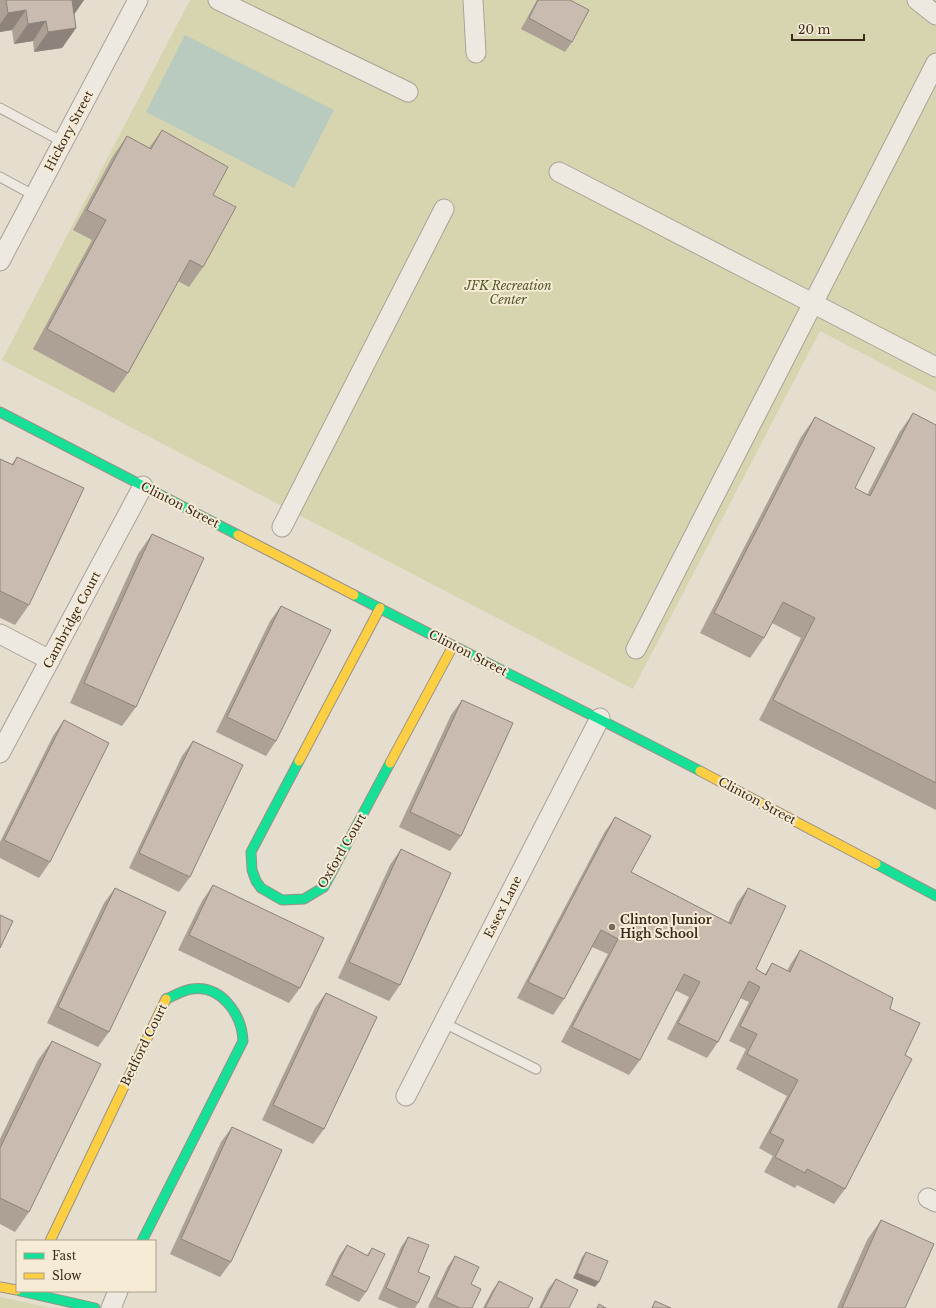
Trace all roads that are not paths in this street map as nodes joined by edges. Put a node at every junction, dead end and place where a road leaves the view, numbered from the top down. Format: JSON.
{"nodes":[{"id":1,"x":138,"y":0,"type":"edge"},
{"id":2,"x":218,"y":0,"type":"edge"},
{"id":3,"x":473,"y":0,"type":"edge"},
{"id":4,"x":917,"y":0,"type":"edge"},
{"id":5,"x":936,"y":15,"type":"edge"},
{"id":6,"x":476,"y":53,"type":"dead end"},
{"id":7,"x":936,"y":64,"type":"edge"},
{"id":8,"x":408,"y":92,"type":"dead end"},
{"id":9,"x":0,"y":108,"type":"edge"},
{"id":10,"x":63,"y":142,"type":"junction"},
{"id":11,"x":559,"y":172,"type":"dead end"},
{"id":12,"x":0,"y":177,"type":"edge"},
{"id":13,"x":35,"y":196,"type":"junction"},
{"id":14,"x":444,"y":209,"type":"dead end"},
{"id":15,"x":0,"y":261,"type":"edge"},
{"id":16,"x":813,"y":304,"type":"junction"},
{"id":17,"x":936,"y":367,"type":"edge"},
{"id":18,"x":0,"y":412,"type":"edge"},
{"id":19,"x":143,"y":486,"type":"junction"},
{"id":20,"x":282,"y":527,"type":"dead end"},
{"id":21,"x":380,"y":608,"type":"junction"},
{"id":22,"x":0,"y":634,"type":"edge"},
{"id":23,"x":453,"y":646,"type":"junction"},
{"id":24,"x":636,"y":649,"type":"dead end"},
{"id":25,"x":50,"y":660,"type":"junction"},
{"id":26,"x":600,"y":718,"type":"junction"},
{"id":27,"x":0,"y":753,"type":"edge"},
{"id":28,"x":936,"y":896,"type":"edge"},
{"id":29,"x":444,"y":1023,"type":"junction"},
{"id":30,"x":536,"y":1069,"type":"dead end"},
{"id":31,"x":406,"y":1096,"type":"dead end"},
{"id":32,"x":50,"y":1240,"type":"edge"},
{"id":33,"x":143,"y":1240,"type":"edge"},
{"id":34,"x":0,"y":1287,"type":"edge"},
{"id":35,"x":16,"y":1290,"type":"edge"},
{"id":36,"x":26,"y":1292,"type":"edge"},
{"id":37,"x":118,"y":1292,"type":"edge"},
{"id":38,"x":95,"y":1308,"type":"edge"},
{"id":39,"x":111,"y":1308,"type":"edge"}],
"edges":[{"from":1,"to":10,"type":"street","name":"Hickory Street"},
{"from":2,"to":8,"type":"street"},
{"from":3,"to":6,"type":"street"},
{"from":4,"to":5,"type":"street"},
{"from":7,"to":16,"type":"street"},
{"from":9,"to":10,"type":"lane"},
{"from":10,"to":13,"type":"street","name":"Hickory Street"},
{"from":11,"to":16,"type":"street"},
{"from":12,"to":13,"type":"lane"},
{"from":13,"to":15,"type":"street","name":"Hickory Street"},
{"from":14,"to":20,"type":"street"},
{"from":16,"to":17,"type":"street"},
{"from":16,"to":24,"type":"street"},
{"from":18,"to":19,"type":"street","name":"Clinton Street"},
{"from":19,"to":21,"type":"street","name":"Clinton Street"},
{"from":19,"to":25,"type":"street","name":"Cambridge Court"},
{"from":21,"to":23,"type":"street","name":"Clinton Street"},
{"from":21,"to":23,"type":"street","name":"Oxford Court"},
{"from":22,"to":25,"type":"street"},
{"from":23,"to":26,"type":"street","name":"Clinton Street"},
{"from":25,"to":27,"type":"street","name":"Cambridge Court"},
{"from":26,"to":28,"type":"street","name":"Clinton Street"},
{"from":26,"to":29,"type":"street","name":"Essex Lane"},
{"from":29,"to":30,"type":"lane"},
{"from":29,"to":31,"type":"street","name":"Essex Lane"},
{"from":32,"to":33,"type":"street","name":"Bedford Court"},
{"from":34,"to":35,"type":"street"},
{"from":36,"to":38,"type":"street"},
{"from":37,"to":39,"type":"street"}]}
